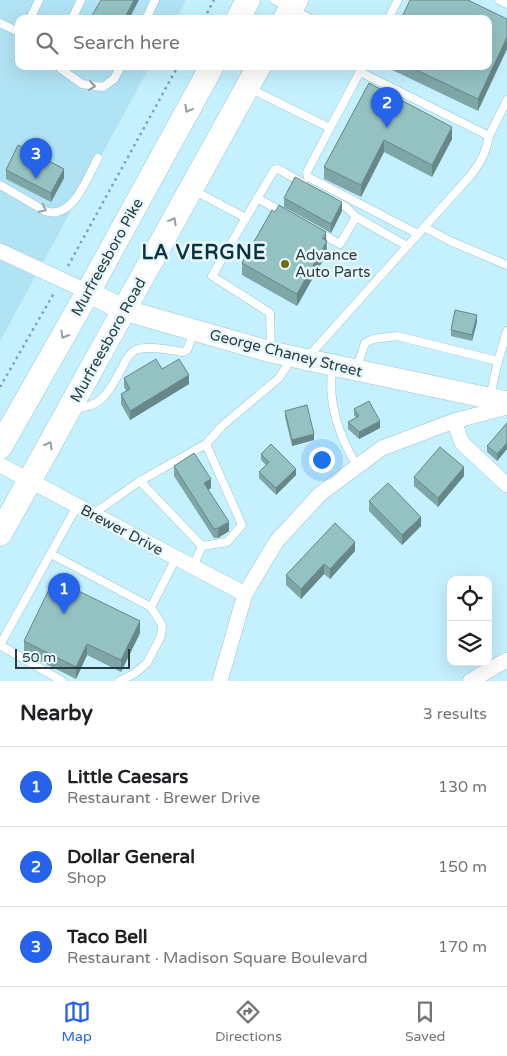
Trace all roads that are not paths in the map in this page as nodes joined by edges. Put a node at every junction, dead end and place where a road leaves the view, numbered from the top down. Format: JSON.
{"nodes":[{"id":1,"x":39,"y":0,"type":"edge"},
{"id":2,"x":81,"y":0,"type":"edge"},
{"id":3,"x":155,"y":0,"type":"edge"},
{"id":4,"x":248,"y":0,"type":"edge"},
{"id":5,"x":398,"y":0,"type":"edge"},
{"id":6,"x":499,"y":0,"type":"edge"},
{"id":7,"x":507,"y":4,"type":"edge"},
{"id":8,"x":32,"y":15,"type":"edge"},
{"id":9,"x":74,"y":15,"type":"edge"},
{"id":10,"x":148,"y":15,"type":"edge"},
{"id":11,"x":240,"y":15,"type":"edge"},
{"id":12,"x":390,"y":15,"type":"edge"},
{"id":13,"x":0,"y":23,"type":"edge"},
{"id":14,"x":15,"y":30,"type":"edge"},
{"id":15,"x":61,"y":70,"type":"edge"},
{"id":16,"x":118,"y":70,"type":"edge"},
{"id":17,"x":210,"y":70,"type":"edge"},
{"id":18,"x":257,"y":70,"type":"edge"},
{"id":19,"x":360,"y":70,"type":"edge"},
{"id":20,"x":363,"y":70,"type":"edge"},
{"id":21,"x":248,"y":87,"type":"junction"},
{"id":22,"x":507,"y":100,"type":"edge"},
{"id":23,"x":330,"y":128,"type":"junction"},
{"id":24,"x":489,"y":136,"type":"junction"},
{"id":25,"x":98,"y":158,"type":"dead end"},
{"id":26,"x":0,"y":185,"type":"edge"},
{"id":27,"x":191,"y":189,"type":"junction"},
{"id":28,"x":321,"y":193,"type":"edge"},
{"id":29,"x":257,"y":198,"type":"junction"},
{"id":30,"x":329,"y":198,"type":"edge"},
{"id":31,"x":290,"y":216,"type":"edge"},
{"id":32,"x":356,"y":217,"type":"junction"},
{"id":33,"x":246,"y":218,"type":"junction"},
{"id":34,"x":424,"y":227,"type":"junction"},
{"id":35,"x":314,"y":230,"type":"edge"},
{"id":36,"x":418,"y":234,"type":"junction"},
{"id":37,"x":407,"y":246,"type":"junction"},
{"id":38,"x":0,"y":251,"type":"edge"},
{"id":39,"x":507,"y":265,"type":"edge"},
{"id":40,"x":88,"y":292,"type":"junction"},
{"id":41,"x":124,"y":310,"type":"junction"},
{"id":42,"x":194,"y":330,"type":"junction"},
{"id":43,"x":507,"y":331,"type":"edge"},
{"id":44,"x":271,"y":352,"type":"junction"},
{"id":45,"x":299,"y":358,"type":"junction"},
{"id":46,"x":498,"y":361,"type":"junction"},
{"id":47,"x":333,"y":365,"type":"junction"},
{"id":48,"x":356,"y":370,"type":"junction"},
{"id":49,"x":501,"y":403,"type":"edge"},
{"id":50,"x":70,"y":408,"type":"junction"},
{"id":51,"x":454,"y":421,"type":"junction"},
{"id":52,"x":206,"y":444,"type":"junction"},
{"id":53,"x":0,"y":446,"type":"edge"},
{"id":54,"x":0,"y":465,"type":"edge"},
{"id":55,"x":357,"y":466,"type":"junction"},
{"id":56,"x":30,"y":481,"type":"junction"},
{"id":57,"x":140,"y":481,"type":"junction"},
{"id":58,"x":507,"y":485,"type":"edge"},
{"id":59,"x":78,"y":506,"type":"junction"},
{"id":60,"x":93,"y":514,"type":"junction"},
{"id":61,"x":0,"y":534,"type":"edge"},
{"id":62,"x":202,"y":546,"type":"junction"},
{"id":63,"x":51,"y":554,"type":"junction"},
{"id":64,"x":176,"y":558,"type":"junction"},
{"id":65,"x":193,"y":567,"type":"junction"},
{"id":66,"x":245,"y":594,"type":"junction"},
{"id":67,"x":151,"y":607,"type":"junction"},
{"id":68,"x":0,"y":645,"type":"edge"},
{"id":69,"x":507,"y":660,"type":"edge"},
{"id":70,"x":62,"y":681,"type":"edge"},
{"id":71,"x":119,"y":681,"type":"edge"},
{"id":72,"x":220,"y":681,"type":"edge"},
{"id":73,"x":470,"y":681,"type":"edge"}],
"edges":[{"from":1,"to":8,"type":"lane"},
{"from":2,"to":9,"type":"lane"},
{"from":3,"to":10,"type":"lane"},
{"from":4,"to":11,"type":"main road"},
{"from":5,"to":12,"type":"lane"},
{"from":6,"to":7,"type":"lane"},
{"from":13,"to":14,"type":"lane"},
{"from":15,"to":16,"type":"lane","one_way":true},
{"from":17,"to":40,"type":"main road","name":"Murfreesboro Pike","one_way":true},
{"from":18,"to":21,"type":"main road","name":"Murfreesboro Road"},
{"from":19,"to":23,"type":"lane"},
{"from":20,"to":24,"type":"lane"},
{"from":21,"to":23,"type":"lane"},
{"from":21,"to":27,"type":"main road","name":"Murfreesboro Road"},
{"from":22,"to":24,"type":"lane"},
{"from":23,"to":36,"type":"lane"},
{"from":24,"to":34,"type":"lane"},
{"from":26,"to":25,"type":"lane","one_way":true},
{"from":27,"to":33,"type":"lane"},
{"from":41,"to":27,"type":"main road","name":"Murfreesboro Road","one_way":true},
{"from":28,"to":29,"type":"lane"},
{"from":29,"to":31,"type":"lane"},
{"from":29,"to":33,"type":"lane"},
{"from":30,"to":32,"type":"lane"},
{"from":32,"to":35,"type":"lane"},
{"from":32,"to":37,"type":"lane"},
{"from":33,"to":44,"type":"lane"},
{"from":34,"to":36,"type":"lane"},
{"from":34,"to":39,"type":"lane"},
{"from":36,"to":37,"type":"lane"},
{"from":37,"to":45,"type":"lane"},
{"from":38,"to":40,"type":"street"},
{"from":40,"to":41,"type":"main road","name":"George Chaney Street"},
{"from":40,"to":53,"type":"main road","name":"Murfreesboro Pike","one_way":true},
{"from":41,"to":42,"type":"main road","name":"George Chaney Street"},
{"from":41,"to":50,"type":"main road","name":"Murfreesboro Road"},
{"from":42,"to":44,"type":"main road","name":"George Chaney Street"},
{"from":42,"to":50,"type":"lane"},
{"from":43,"to":46,"type":"lane"},
{"from":44,"to":45,"type":"main road","name":"George Chaney Street"},
{"from":45,"to":47,"type":"main road","name":"George Chaney Street"},
{"from":45,"to":52,"type":"lane"},
{"from":46,"to":48,"type":"lane"},
{"from":46,"to":49,"type":"lane"},
{"from":47,"to":48,"type":"main road","name":"George Chaney Street"},
{"from":47,"to":55,"type":"lane"},
{"from":48,"to":49,"type":"main road","name":"George Chaney Street"},
{"from":49,"to":51,"type":"street"},
{"from":56,"to":50,"type":"main road","name":"Murfreesboro Road","one_way":true},
{"from":51,"to":55,"type":"street"},
{"from":51,"to":58,"type":"street"},
{"from":52,"to":57,"type":"lane"},
{"from":52,"to":62,"type":"lane"},
{"from":54,"to":56,"type":"street","name":"Brewer Drive"},
{"from":55,"to":66,"type":"street"},
{"from":56,"to":59,"type":"street","name":"Brewer Drive"},
{"from":56,"to":61,"type":"main road","name":"Murfreesboro Road"},
{"from":57,"to":60,"type":"lane"},
{"from":57,"to":62,"type":"lane"},
{"from":59,"to":60,"type":"street","name":"Brewer Drive"},
{"from":59,"to":63,"type":"lane"},
{"from":60,"to":64,"type":"street","name":"Brewer Drive"},
{"from":62,"to":65,"type":"lane"},
{"from":63,"to":67,"type":"lane"},
{"from":63,"to":68,"type":"lane"},
{"from":64,"to":65,"type":"street","name":"Brewer Drive"},
{"from":64,"to":67,"type":"lane"},
{"from":65,"to":66,"type":"street","name":"Brewer Drive"},
{"from":66,"to":72,"type":"street"},
{"from":67,"to":71,"type":"lane"},
{"from":68,"to":70,"type":"lane"},
{"from":69,"to":73,"type":"street"}]}
